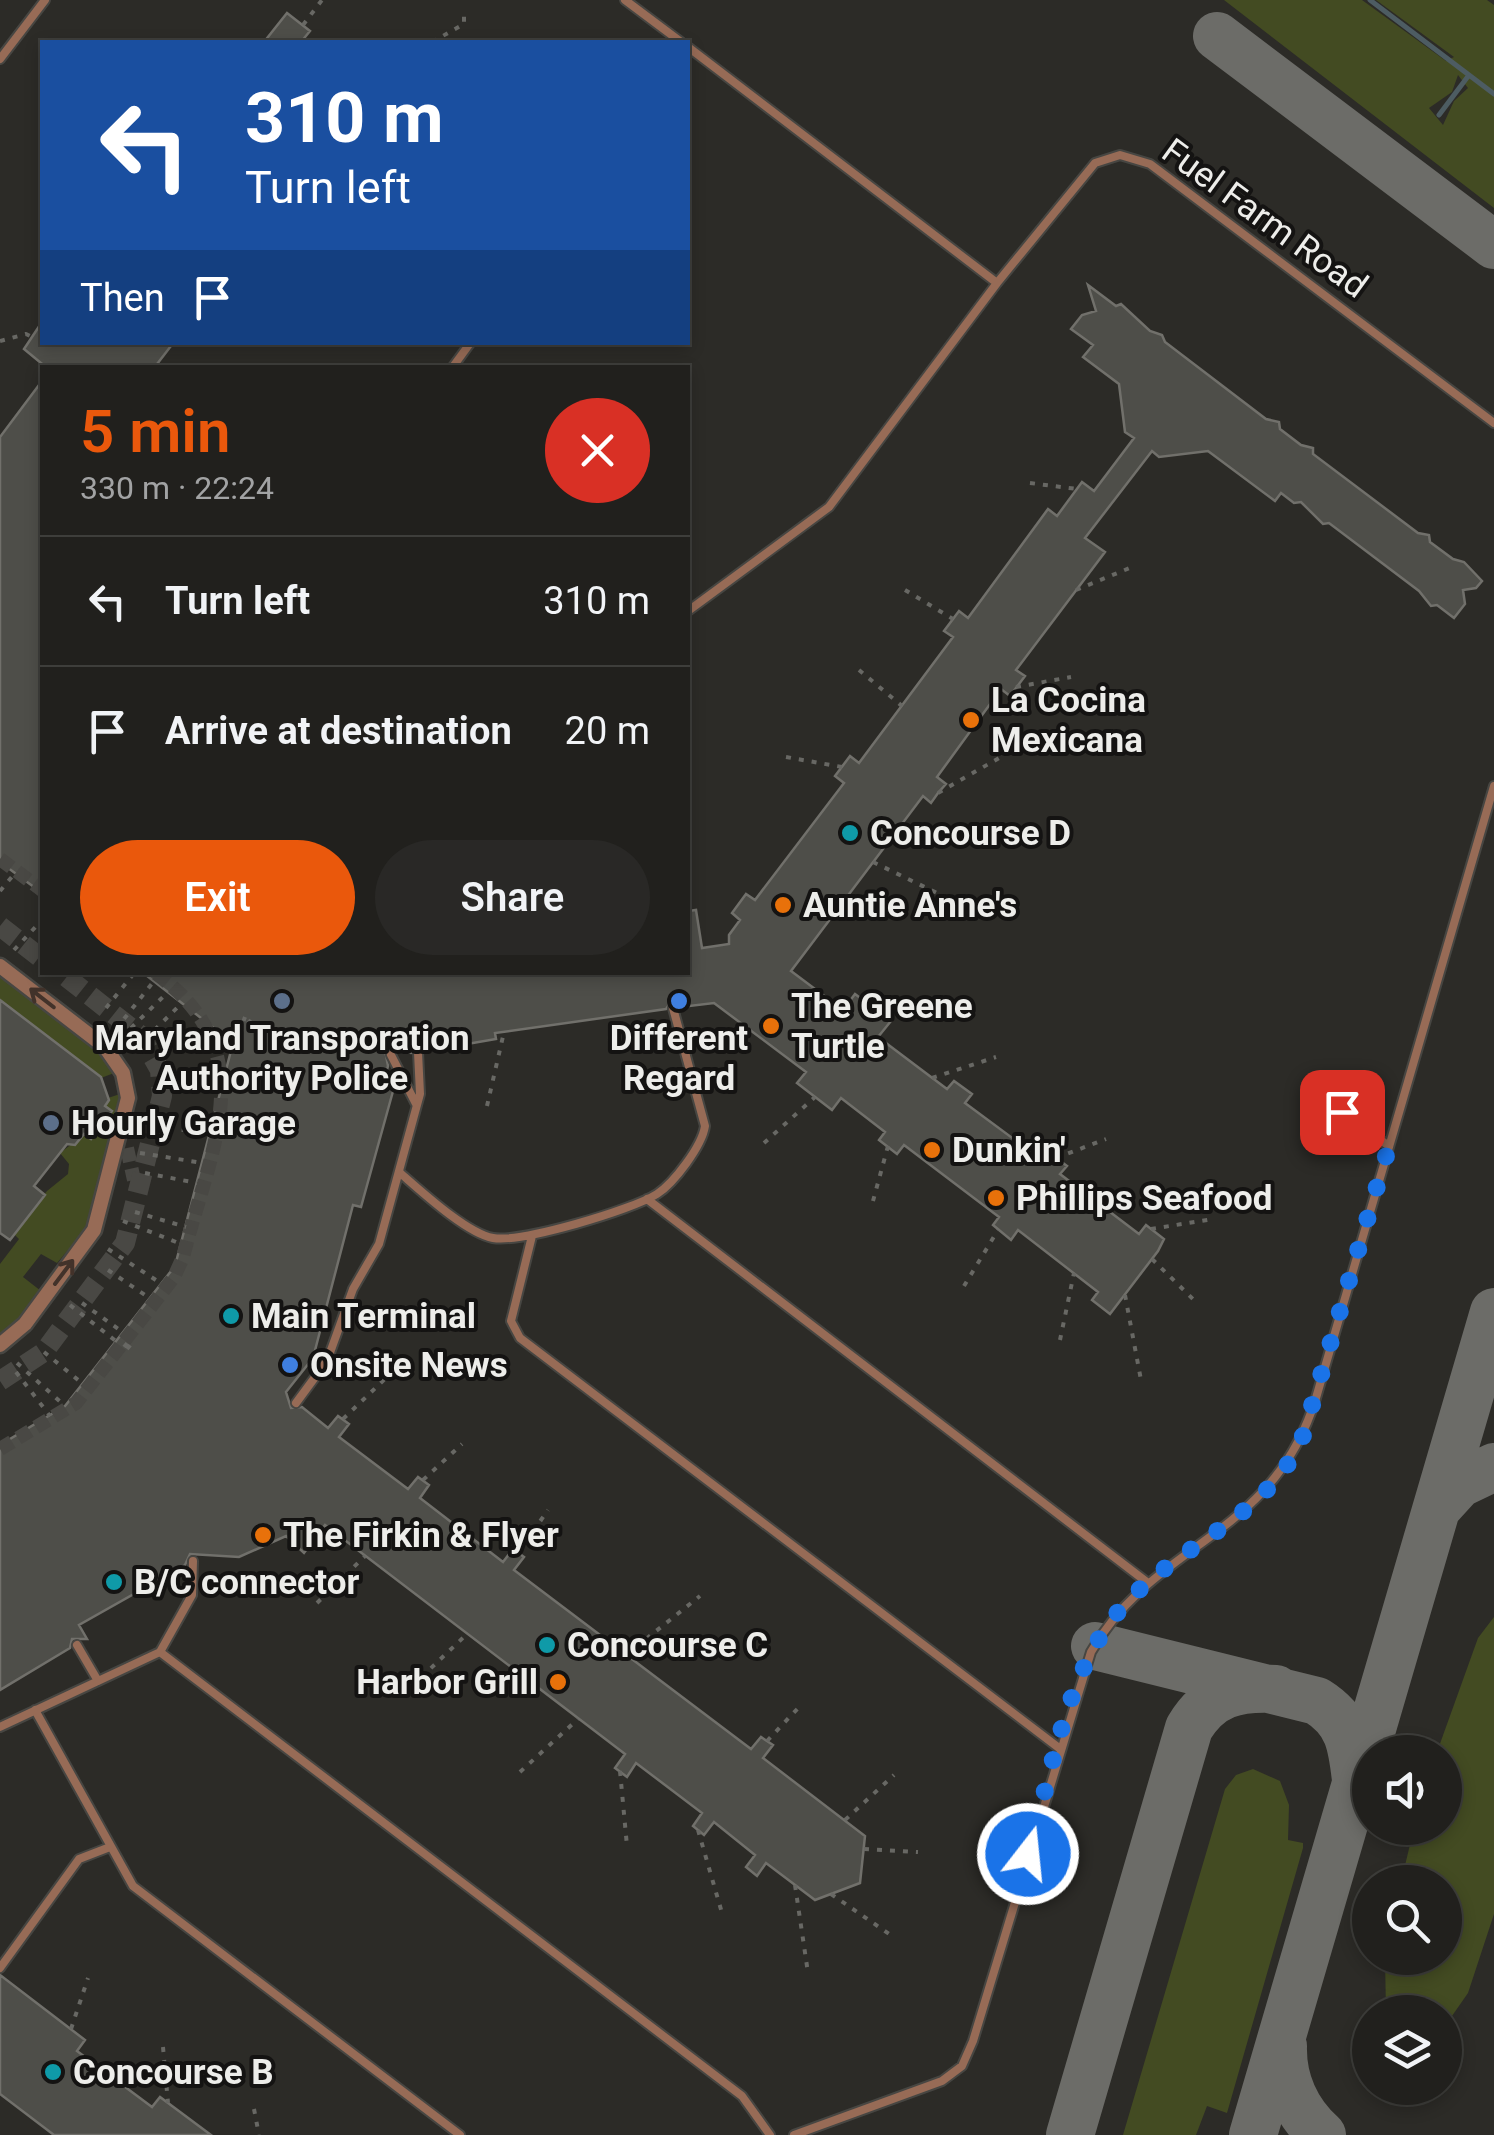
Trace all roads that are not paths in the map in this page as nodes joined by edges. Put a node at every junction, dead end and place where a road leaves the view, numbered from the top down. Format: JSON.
{"nodes":[{"id":1,"x":45,"y":0,"type":"edge"},
{"id":2,"x":625,"y":0,"type":"edge"},
{"id":3,"x":675,"y":40,"type":"edge"},
{"id":4,"x":690,"y":50,"type":"edge"},
{"id":5,"x":0,"y":59,"type":"edge"},
{"id":6,"x":998,"y":283,"type":"junction"},
{"id":7,"x":1494,"y":424,"type":"edge"},
{"id":8,"x":690,"y":610,"type":"edge"},
{"id":9,"x":1494,"y":786,"type":"edge"},
{"id":10,"x":0,"y":966,"type":"edge"},
{"id":11,"x":673,"y":1008,"type":"dead end"},
{"id":12,"x":418,"y":1052,"type":"dead end"},
{"id":13,"x":392,"y":1055,"type":"dead end"},
{"id":14,"x":127,"y":1088,"type":"junction"},
{"id":15,"x":417,"y":1106,"type":"junction"},
{"id":16,"x":1342,"y":1112,"type":"dead end"},
{"id":17,"x":1389,"y":1146,"type":"junction"},
{"id":18,"x":133,"y":1151,"type":"tunnel mouth"},
{"id":19,"x":399,"y":1172,"type":"junction"},
{"id":20,"x":647,"y":1199,"type":"junction"},
{"id":21,"x":532,"y":1236,"type":"junction"},
{"id":22,"x":3,"y":1344,"type":"edge"},
{"id":23,"x":296,"y":1403,"type":"dead end"},
{"id":24,"x":192,"y":1562,"type":"dead end"},
{"id":25,"x":1148,"y":1583,"type":"junction"},
{"id":26,"x":77,"y":1645,"type":"dead end"},
{"id":27,"x":160,"y":1652,"type":"junction"},
{"id":28,"x":98,"y":1681,"type":"junction"},
{"id":29,"x":35,"y":1710,"type":"junction"},
{"id":30,"x":0,"y":1727,"type":"edge"},
{"id":31,"x":1060,"y":1748,"type":"junction"},
{"id":32,"x":110,"y":1847,"type":"junction"},
{"id":33,"x":0,"y":1968,"type":"edge"},
{"id":34,"x":460,"y":2135,"type":"edge"},
{"id":35,"x":770,"y":2135,"type":"edge"},
{"id":36,"x":794,"y":2135,"type":"edge"}],
"edges":[{"from":1,"to":5,"type":"lane"},
{"from":2,"to":3,"type":"lane"},
{"from":4,"to":6,"type":"lane"},
{"from":6,"to":7,"type":"lane","name":"Fuel Farm Road"},
{"from":6,"to":8,"type":"lane","name":"Fuel Farm Road"},
{"from":9,"to":17,"type":"lane"},
{"from":14,"to":10,"type":"street","one_way":true},
{"from":11,"to":20,"type":"lane"},
{"from":12,"to":15,"type":"lane"},
{"from":13,"to":15,"type":"lane"},
{"from":14,"to":18,"type":"street"},
{"from":22,"to":14,"type":"street","one_way":true},
{"from":15,"to":19,"type":"lane"},
{"from":16,"to":17,"type":"lane"},
{"from":17,"to":25,"type":"lane"},
{"from":19,"to":21,"type":"lane"},
{"from":19,"to":23,"type":"lane"},
{"from":20,"to":21,"type":"lane"},
{"from":20,"to":25,"type":"lane"},
{"from":21,"to":31,"type":"lane"},
{"from":24,"to":27,"type":"lane"},
{"from":25,"to":31,"type":"lane"},
{"from":26,"to":28,"type":"lane"},
{"from":27,"to":28,"type":"lane"},
{"from":27,"to":35,"type":"lane"},
{"from":28,"to":29,"type":"lane"},
{"from":29,"to":30,"type":"lane"},
{"from":29,"to":32,"type":"lane"},
{"from":31,"to":36,"type":"lane"},
{"from":32,"to":33,"type":"lane"},
{"from":32,"to":34,"type":"lane"}]}
